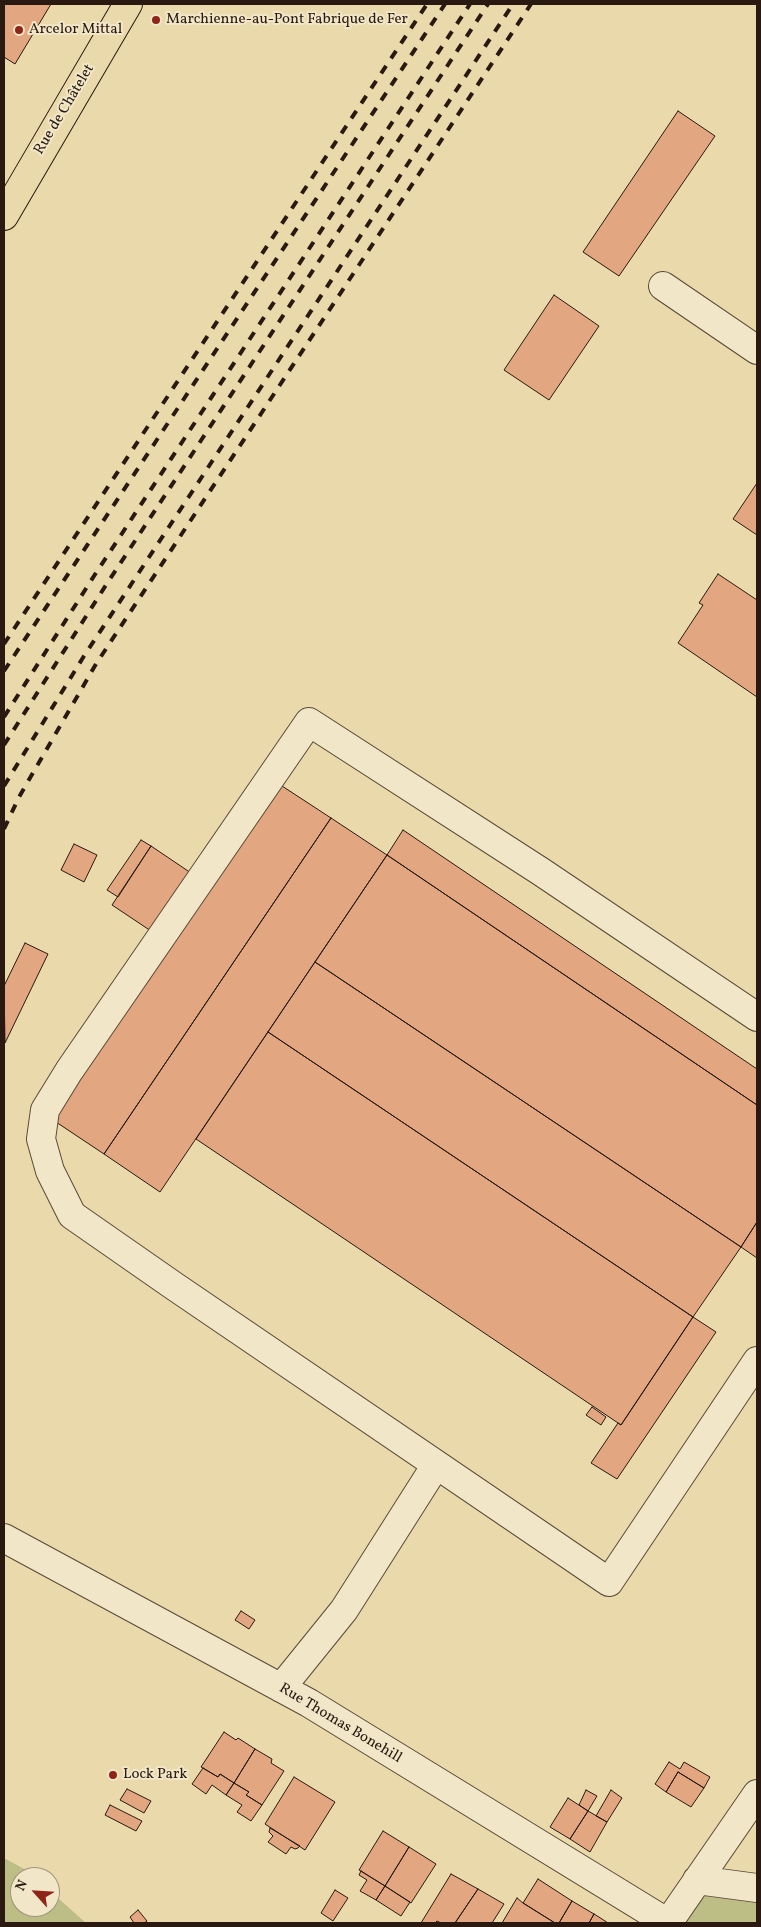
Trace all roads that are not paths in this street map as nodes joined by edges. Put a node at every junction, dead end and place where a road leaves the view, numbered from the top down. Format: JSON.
{"nodes":[{"id":1,"x":128,"y":4,"type":"edge"},
{"id":2,"x":4,"y":216,"type":"edge"},
{"id":3,"x":663,"y":286,"type":"dead end"},
{"id":4,"x":757,"y":350,"type":"edge"},
{"id":5,"x":757,"y":1017,"type":"edge"},
{"id":6,"x":757,"y":1361,"type":"edge"},
{"id":7,"x":436,"y":1465,"type":"junction"},
{"id":8,"x":4,"y":1538,"type":"edge"},
{"id":9,"x":281,"y":1688,"type":"junction"},
{"id":10,"x":757,"y":1794,"type":"edge"},
{"id":11,"x":697,"y":1880,"type":"junction"},
{"id":12,"x":757,"y":1888,"type":"edge"},
{"id":13,"x":668,"y":1923,"type":"edge"}],
"edges":[{"from":1,"to":2,"type":"main road","name":"Rue de Châtelet"},
{"from":3,"to":4,"type":"street"},
{"from":5,"to":7,"type":"street"},
{"from":6,"to":7,"type":"street"},
{"from":7,"to":9,"type":"street"},
{"from":8,"to":9,"type":"street","name":"Rue Thomas Bonehill"},
{"from":9,"to":13,"type":"street","name":"Rue Thomas Bonehill"},
{"from":10,"to":11,"type":"street"},
{"from":11,"to":12,"type":"street"},
{"from":11,"to":13,"type":"street"}]}
